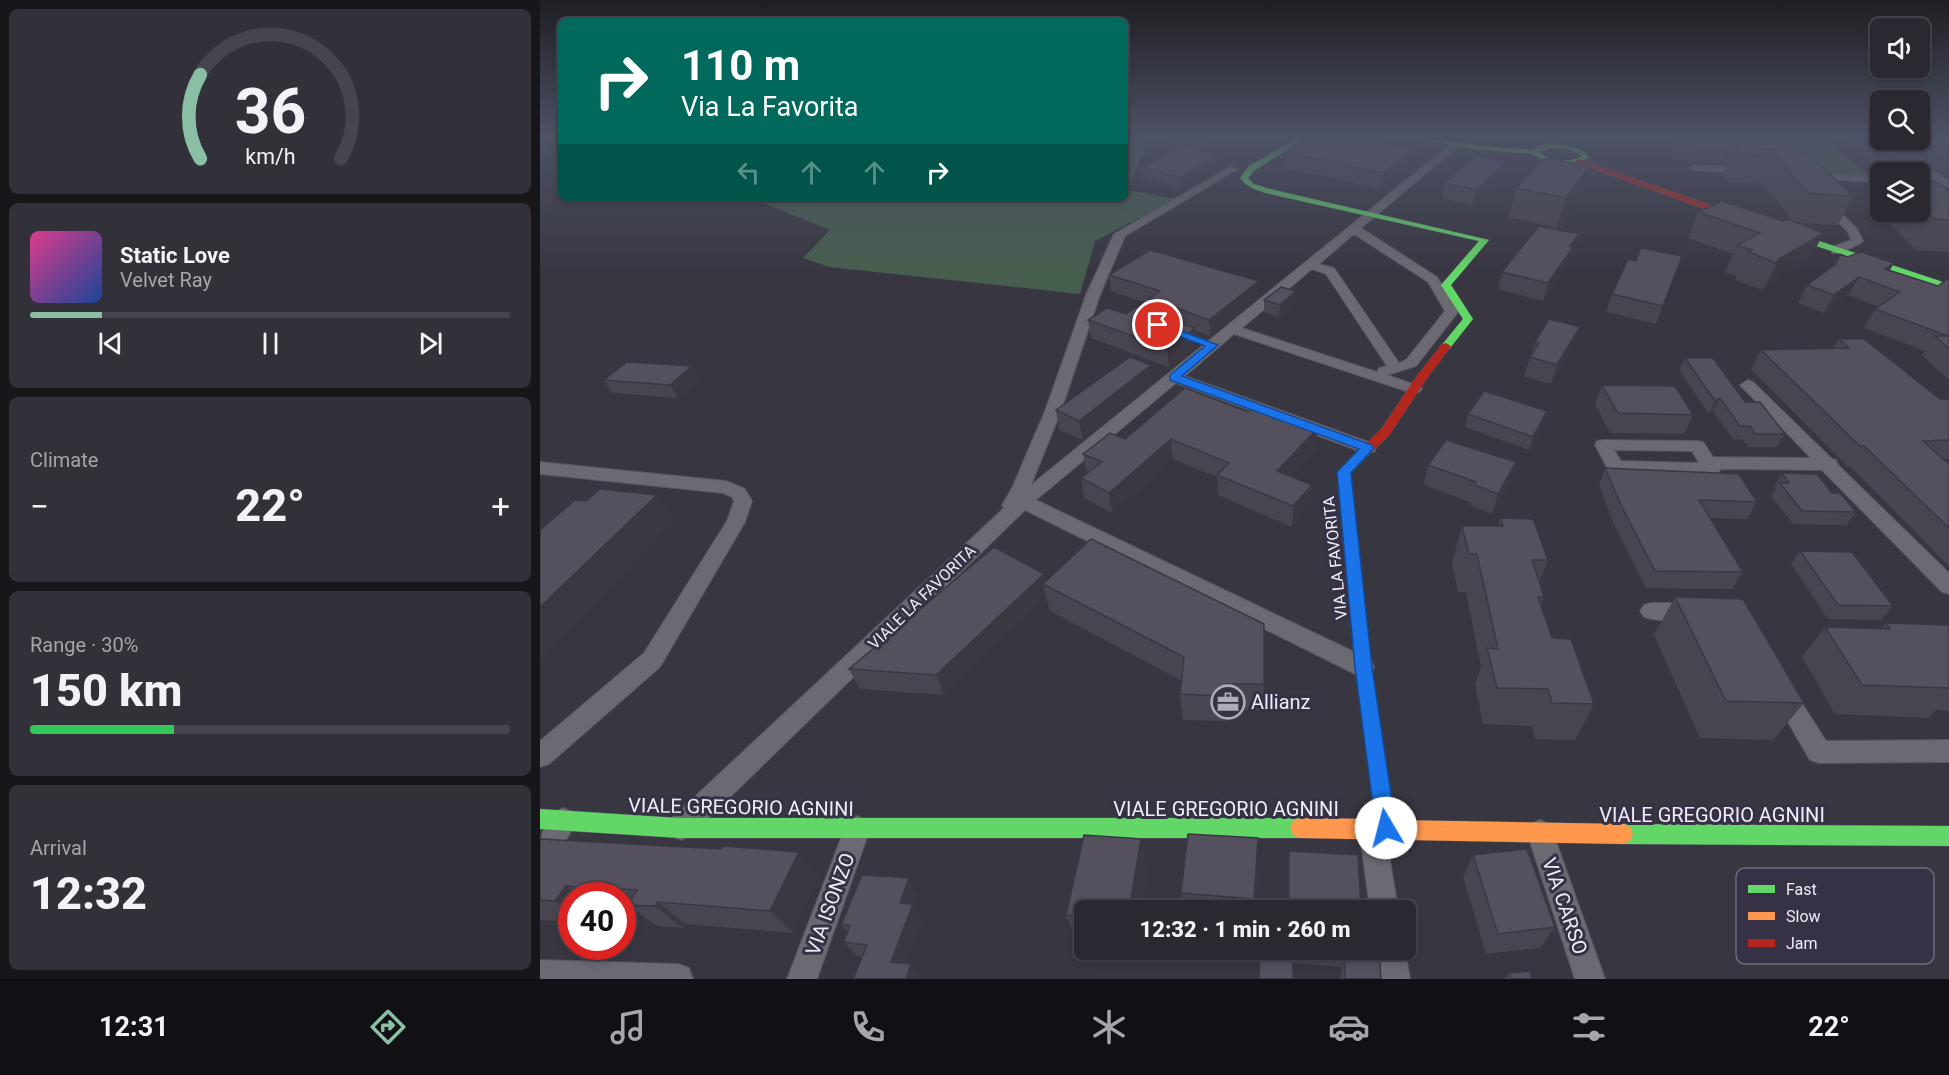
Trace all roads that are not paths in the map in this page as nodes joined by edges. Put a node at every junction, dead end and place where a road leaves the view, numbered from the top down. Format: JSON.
{"nodes":[{"id":1,"x":1214,"y":181,"type":"edge"},
{"id":2,"x":1246,"y":181,"type":"edge"},
{"id":3,"x":1412,"y":181,"type":"edge"},
{"id":4,"x":1635,"y":181,"type":"edge"},
{"id":5,"x":1802,"y":181,"type":"edge"},
{"id":6,"x":1930,"y":183,"type":"edge"},
{"id":7,"x":1948,"y":184,"type":"edge"},
{"id":8,"x":1371,"y":215,"type":"junction"},
{"id":9,"x":1757,"y":224,"type":"edge"},
{"id":10,"x":1355,"y":230,"type":"junction"},
{"id":11,"x":1779,"y":231,"type":"edge"},
{"id":12,"x":1836,"y":250,"type":"junction"},
{"id":13,"x":1311,"y":265,"type":"junction"},
{"id":14,"x":1949,"y":287,"type":"edge"},
{"id":15,"x":1232,"y":329,"type":"junction"},
{"id":16,"x":1192,"y":338,"type":"edge"},
{"id":17,"x":1213,"y":345,"type":"junction"},
{"id":18,"x":1396,"y":369,"type":"junction"},
{"id":19,"x":1368,"y":374,"type":"junction"},
{"id":20,"x":1174,"y":377,"type":"junction"},
{"id":21,"x":1748,"y":385,"type":"dead end"},
{"id":22,"x":1414,"y":389,"type":"junction"},
{"id":23,"x":1368,"y":448,"type":"junction"},
{"id":24,"x":1708,"y":463,"type":"junction"},
{"id":25,"x":1830,"y":464,"type":"junction"},
{"id":26,"x":540,"y":468,"type":"edge"},
{"id":27,"x":1023,"y":501,"type":"junction"},
{"id":28,"x":1003,"y":519,"type":"junction"},
{"id":29,"x":1949,"y":585,"type":"edge"},
{"id":30,"x":1651,"y":610,"type":"dead end"},
{"id":31,"x":1711,"y":611,"type":"edge"},
{"id":32,"x":1363,"y":667,"type":"junction"},
{"id":33,"x":1771,"y":671,"type":"edge"},
{"id":34,"x":1949,"y":751,"type":"edge"},
{"id":35,"x":540,"y":756,"type":"edge"},
{"id":36,"x":551,"y":820,"type":"edge"},
{"id":37,"x":679,"y":828,"type":"junction"},
{"id":38,"x":1379,"y":828,"type":"junction"},
{"id":39,"x":857,"y":829,"type":"junction"},
{"id":40,"x":1540,"y":833,"type":"junction"},
{"id":41,"x":1949,"y":836,"type":"edge"},
{"id":42,"x":540,"y":851,"type":"edge"},
{"id":43,"x":1383,"y":900,"type":"edge"},
{"id":44,"x":1392,"y":960,"type":"edge"},
{"id":45,"x":540,"y":975,"type":"edge"},
{"id":46,"x":678,"y":979,"type":"edge"},
{"id":47,"x":802,"y":979,"type":"edge"},
{"id":48,"x":1395,"y":979,"type":"edge"},
{"id":49,"x":1590,"y":979,"type":"edge"}],
"edges":[{"from":1,"to":28,"type":"street"},
{"from":2,"to":8,"type":"main road"},
{"from":3,"to":8,"type":"street","name":"VIALE LA FAVORITA"},
{"from":4,"to":9,"type":"main road"},
{"from":5,"to":12,"type":"street"},
{"from":6,"to":7,"type":"street"},
{"from":8,"to":10,"type":"street","name":"VIALE LA FAVORITA"},
{"from":8,"to":22,"type":"main road","name":"VIA LA FAVORITA"},
{"from":10,"to":13,"type":"street","name":"VIALE LA FAVORITA"},
{"from":10,"to":18,"type":"street"},
{"from":11,"to":12,"type":"main road"},
{"from":12,"to":14,"type":"main road"},
{"from":13,"to":15,"type":"street","name":"VIALE LA FAVORITA"},
{"from":13,"to":18,"type":"street"},
{"from":15,"to":17,"type":"street","name":"VIALE LA FAVORITA"},
{"from":15,"to":19,"type":"street"},
{"from":16,"to":17,"type":"street"},
{"from":17,"to":20,"type":"street","name":"VIALE LA FAVORITA"},
{"from":18,"to":19,"type":"street"},
{"from":19,"to":22,"type":"street"},
{"from":20,"to":23,"type":"street"},
{"from":20,"to":27,"type":"street","name":"VIALE LA FAVORITA"},
{"from":21,"to":25,"type":"street"},
{"from":22,"to":23,"type":"main road","name":"VIA LA FAVORITA"},
{"from":23,"to":32,"type":"main road","name":"VIA LA FAVORITA"},
{"from":24,"to":24,"type":"street"},
{"from":24,"to":25,"type":"street"},
{"from":25,"to":29,"type":"street"},
{"from":26,"to":35,"type":"street"},
{"from":27,"to":28,"type":"street","name":"VIALE LA FAVORITA"},
{"from":27,"to":32,"type":"street"},
{"from":28,"to":37,"type":"street","name":"VIALE LA FAVORITA"},
{"from":30,"to":31,"type":"street"},
{"from":32,"to":38,"type":"main road","name":"VIA LA FAVORITA"},
{"from":33,"to":34,"type":"street"},
{"from":36,"to":37,"type":"main road","name":"VIALE GREGORIO AGNINI"},
{"from":36,"to":42,"type":"street"},
{"from":37,"to":39,"type":"main road","name":"VIALE GREGORIO AGNINI"},
{"from":38,"to":39,"type":"main road","name":"VIALE GREGORIO AGNINI"},
{"from":38,"to":40,"type":"main road","name":"VIALE GREGORIO AGNINI"},
{"from":38,"to":43,"type":"street"},
{"from":39,"to":47,"type":"street","name":"VIA ISONZO"},
{"from":40,"to":41,"type":"main road","name":"VIALE GREGORIO AGNINI"},
{"from":40,"to":49,"type":"street","name":"VIA CARSO"},
{"from":44,"to":48,"type":"street"},
{"from":45,"to":46,"type":"street"}]}
